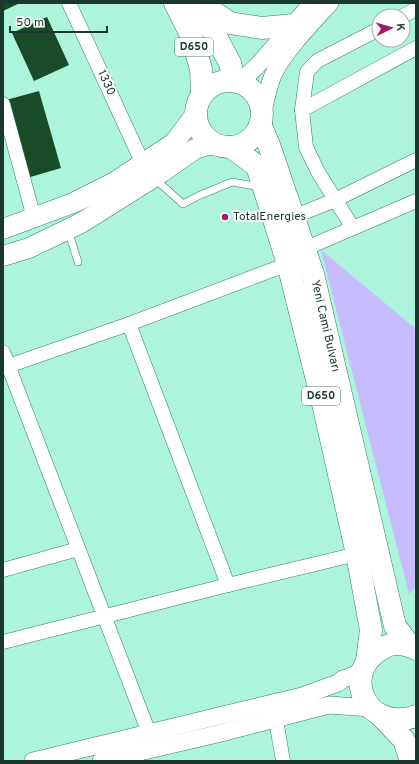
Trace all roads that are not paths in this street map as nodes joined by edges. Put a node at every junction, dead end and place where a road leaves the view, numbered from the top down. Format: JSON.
{"nodes":[{"id":1,"x":69,"y":3,"type":"edge"},
{"id":2,"x":175,"y":3,"type":"edge"},
{"id":3,"x":198,"y":3,"type":"edge"},
{"id":4,"x":312,"y":3,"type":"edge"},
{"id":5,"x":330,"y":3,"type":"edge"},
{"id":6,"x":294,"y":25,"type":"junction"},
{"id":7,"x":371,"y":33,"type":"edge"},
{"id":8,"x":416,"y":48,"type":"edge"},
{"id":9,"x":236,"y":82,"type":"junction"},
{"id":10,"x":202,"y":94,"type":"junction"},
{"id":11,"x":3,"y":104,"type":"edge"},
{"id":12,"x":302,"y":110,"type":"junction"},
{"id":13,"x":196,"y":115,"type":"junction"},
{"id":14,"x":261,"y":120,"type":"junction"},
{"id":15,"x":226,"y":147,"type":"junction"},
{"id":16,"x":416,"y":160,"type":"edge"},
{"id":17,"x":148,"y":171,"type":"junction"},
{"id":18,"x":265,"y":190,"type":"junction"},
{"id":19,"x":335,"y":200,"type":"junction"},
{"id":20,"x":416,"y":201,"type":"edge"},
{"id":21,"x":293,"y":217,"type":"junction"},
{"id":22,"x":34,"y":218,"type":"junction"},
{"id":23,"x":3,"y":228,"type":"edge"},
{"id":24,"x":353,"y":228,"type":"junction"},
{"id":25,"x":68,"y":230,"type":"junction"},
{"id":26,"x":304,"y":249,"type":"junction"},
{"id":27,"x":3,"y":256,"type":"edge"},
{"id":28,"x":78,"y":262,"type":"dead end"},
{"id":29,"x":288,"y":264,"type":"junction"},
{"id":30,"x":129,"y":324,"type":"junction"},
{"id":31,"x":3,"y":352,"type":"edge"},
{"id":32,"x":8,"y":366,"type":"junction"},
{"id":33,"x":78,"y":549,"type":"junction"},
{"id":34,"x":357,"y":554,"type":"junction"},
{"id":35,"x":3,"y":570,"type":"edge"},
{"id":36,"x":228,"y":585,"type":"junction"},
{"id":37,"x":104,"y":616,"type":"junction"},
{"id":38,"x":3,"y":642,"type":"edge"},
{"id":39,"x":413,"y":647,"type":"edge"},
{"id":40,"x":364,"y":666,"type":"junction"},
{"id":41,"x":275,"y":711,"type":"junction"},
{"id":42,"x":376,"y":712,"type":"junction"},
{"id":43,"x":416,"y":716,"type":"edge"},
{"id":44,"x":149,"y":733,"type":"junction"},
{"id":45,"x":33,"y":761,"type":"edge"},
{"id":46,"x":101,"y":761,"type":"edge"},
{"id":47,"x":283,"y":761,"type":"edge"},
{"id":48,"x":411,"y":761,"type":"edge"}],
"edges":[{"from":1,"to":17,"type":"street","name":"1330"},
{"from":2,"to":10,"type":"main road","number":"D650"},
{"from":3,"to":6,"type":"main road"},
{"from":3,"to":9,"type":"main road"},
{"from":4,"to":6,"type":"street"},
{"from":5,"to":14,"type":"street"},
{"from":6,"to":9,"type":"street"},
{"from":7,"to":12,"type":"street"},
{"from":8,"to":12,"type":"street"},
{"from":9,"to":10,"type":"main road"},
{"from":9,"to":14,"type":"main road"},
{"from":10,"to":13,"type":"main road"},
{"from":11,"to":22,"type":"street"},
{"from":12,"to":19,"type":"street"},
{"from":13,"to":15,"type":"main road"},
{"from":13,"to":17,"type":"main road"},
{"from":14,"to":15,"type":"main road"},
{"from":14,"to":21,"type":"main road","name":"Yeni Cami Bulvarı"},
{"from":15,"to":17,"type":"main road"},
{"from":15,"to":18,"type":"main road","name":"Yeni Cami Bulvarı","number":"D650"},
{"from":16,"to":19,"type":"street"},
{"from":17,"to":18,"type":"lane"},
{"from":17,"to":22,"type":"main road"},
{"from":17,"to":25,"type":"main road"},
{"from":18,"to":29,"type":"main road","name":"Yeni Cami Bulvarı","number":"D650"},
{"from":19,"to":21,"type":"street"},
{"from":19,"to":24,"type":"street"},
{"from":20,"to":24,"type":"street"},
{"from":21,"to":26,"type":"main road","name":"Yeni Cami Bulvarı"},
{"from":22,"to":23,"type":"main road"},
{"from":24,"to":26,"type":"street"},
{"from":25,"to":27,"type":"main road"},
{"from":25,"to":28,"type":"lane"},
{"from":26,"to":39,"type":"main road","name":"Yeni Cami Bulvarı"},
{"from":29,"to":30,"type":"street"},
{"from":29,"to":34,"type":"main road","name":"Yeni Cami Bulvarı","number":"D650"},
{"from":30,"to":32,"type":"street"},
{"from":30,"to":36,"type":"street"},
{"from":31,"to":32,"type":"street"},
{"from":32,"to":33,"type":"street"},
{"from":33,"to":35,"type":"street"},
{"from":33,"to":37,"type":"street"},
{"from":34,"to":36,"type":"street"},
{"from":34,"to":40,"type":"main road","name":"Yeni Cami Bulvarı","number":"D650"},
{"from":36,"to":37,"type":"street"},
{"from":37,"to":38,"type":"street"},
{"from":37,"to":44,"type":"street"},
{"from":39,"to":40,"type":"main road"},
{"from":40,"to":41,"type":"street"},
{"from":40,"to":42,"type":"main road","name":"Yeni Cami Bulvarı"},
{"from":41,"to":42,"type":"street"},
{"from":41,"to":44,"type":"street"},
{"from":41,"to":46,"type":"street"},
{"from":41,"to":47,"type":"street"},
{"from":42,"to":43,"type":"main road"},
{"from":42,"to":48,"type":"main road"},
{"from":44,"to":45,"type":"street"}]}
